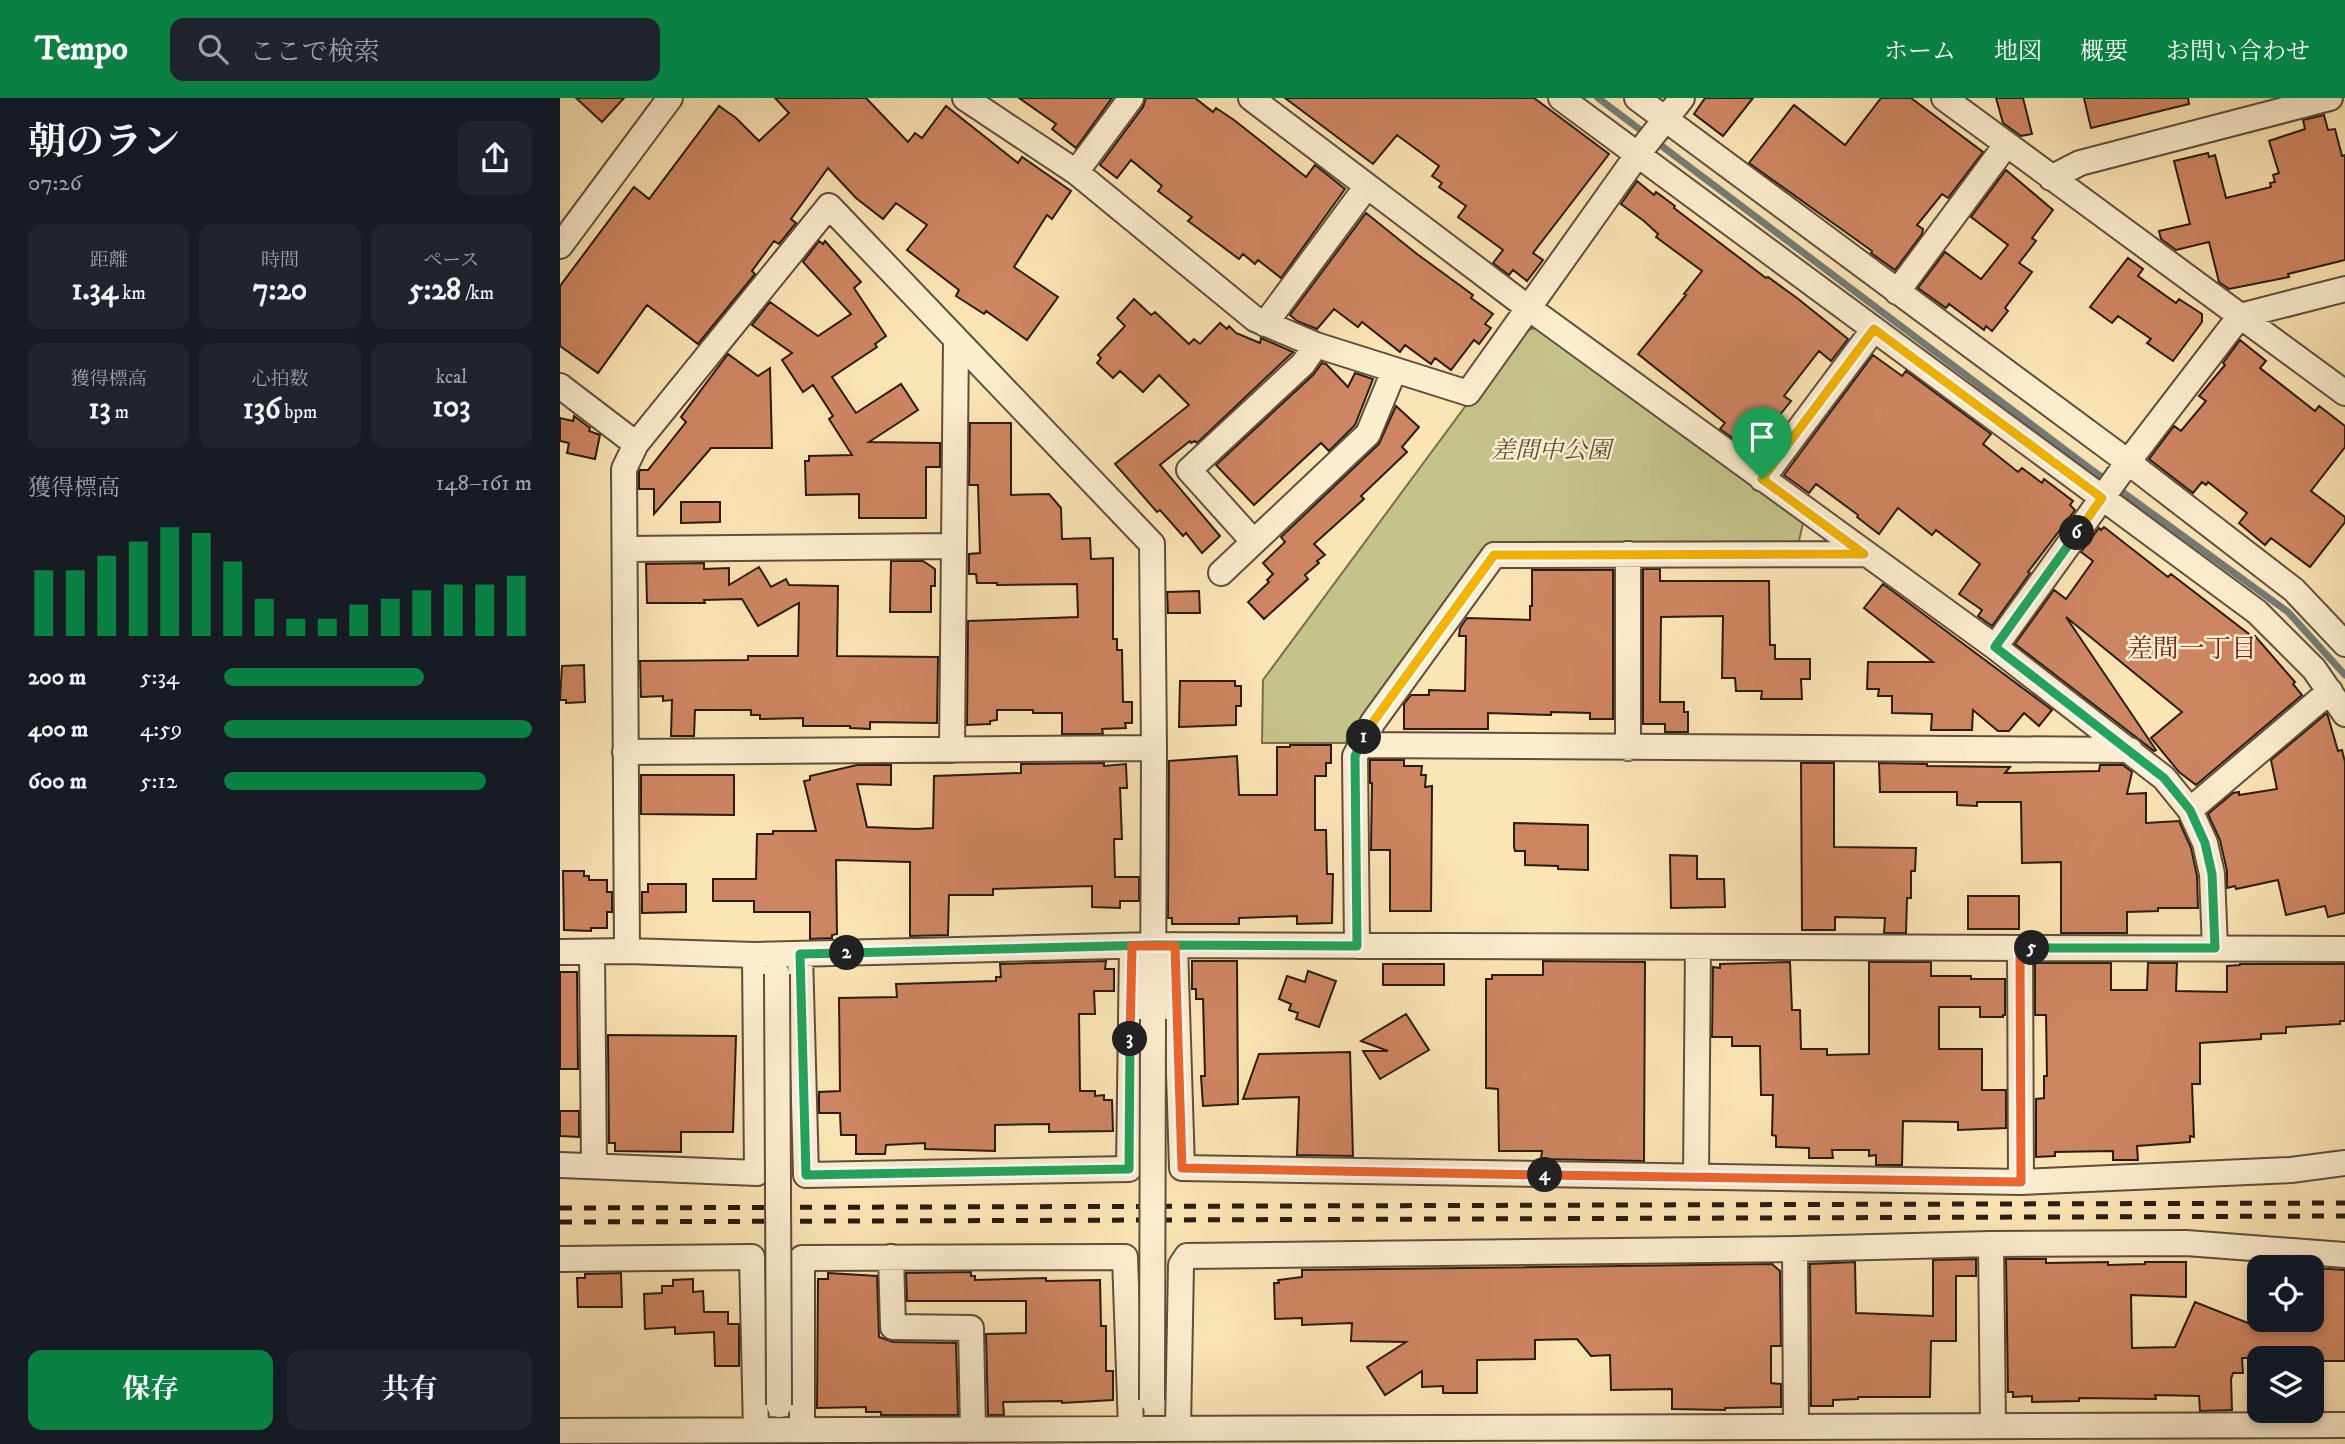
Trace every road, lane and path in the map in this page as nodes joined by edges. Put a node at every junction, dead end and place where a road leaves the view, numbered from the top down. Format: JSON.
{"nodes":[{"id":1,"x":670,"y":98,"type":"edge"},
{"id":2,"x":965,"y":98,"type":"edge"},
{"id":3,"x":1131,"y":98,"type":"edge"},
{"id":4,"x":1251,"y":98,"type":"edge"},
{"id":5,"x":1561,"y":98,"type":"edge"},
{"id":6,"x":1637,"y":98,"type":"edge"},
{"id":7,"x":1682,"y":98,"type":"edge"},
{"id":8,"x":1944,"y":98,"type":"edge"},
{"id":9,"x":2330,"y":98,"type":"edge"},
{"id":10,"x":2292,"y":103,"type":"edge"},
{"id":11,"x":1666,"y":119,"type":"junction"},
{"id":12,"x":2006,"y":145,"type":"junction"},
{"id":13,"x":1638,"y":154,"type":"junction"},
{"id":14,"x":1076,"y":172,"type":"junction"},
{"id":15,"x":2052,"y":178,"type":"junction"},
{"id":16,"x":1367,"y":186,"type":"junction"},
{"id":17,"x":560,"y":246,"type":"edge"},
{"id":18,"x":2345,"y":289,"type":"edge"},
{"id":19,"x":1897,"y":292,"type":"junction"},
{"id":20,"x":1530,"y":309,"type":"junction"},
{"id":21,"x":2240,"y":316,"type":"junction"},
{"id":22,"x":1265,"y":324,"type":"junction"},
{"id":23,"x":1874,"y":329,"type":"junction"},
{"id":24,"x":957,"y":340,"type":"junction"},
{"id":25,"x":1316,"y":345,"type":"junction"},
{"id":26,"x":1394,"y":371,"type":"junction"},
{"id":27,"x":560,"y":387,"type":"edge"},
{"id":28,"x":2345,"y":393,"type":"edge"},
{"id":29,"x":636,"y":444,"type":"junction"},
{"id":30,"x":2128,"y":462,"type":"junction"},
{"id":31,"x":1762,"y":479,"type":"junction"},
{"id":32,"x":2102,"y":498,"type":"junction"},
{"id":33,"x":1253,"y":541,"type":"junction"},
{"id":34,"x":954,"y":546,"type":"junction"},
{"id":35,"x":625,"y":549,"type":"junction"},
{"id":36,"x":1628,"y":554,"type":"junction"},
{"id":37,"x":1864,"y":554,"type":"junction"},
{"id":38,"x":1221,"y":573,"type":"dead end"},
{"id":39,"x":2345,"y":644,"type":"edge"},
{"id":40,"x":1995,"y":647,"type":"junction"},
{"id":41,"x":2330,"y":691,"type":"junction"},
{"id":42,"x":2345,"y":714,"type":"edge"},
{"id":43,"x":1360,"y":746,"type":"junction"},
{"id":44,"x":1154,"y":748,"type":"junction"},
{"id":45,"x":1628,"y":748,"type":"junction"},
{"id":46,"x":952,"y":750,"type":"junction"},
{"id":47,"x":2130,"y":750,"type":"junction"},
{"id":48,"x":625,"y":752,"type":"junction"},
{"id":49,"x":2190,"y":810,"type":"junction"},
{"id":50,"x":1153,"y":945,"type":"junction"},
{"id":51,"x":1357,"y":946,"type":"junction"},
{"id":52,"x":1698,"y":947,"type":"junction"},
{"id":53,"x":2020,"y":948,"type":"junction"},
{"id":54,"x":2215,"y":948,"type":"junction"},
{"id":55,"x":2345,"y":949,"type":"edge"},
{"id":56,"x":627,"y":951,"type":"junction"},
{"id":57,"x":560,"y":952,"type":"edge"},
{"id":58,"x":592,"y":952,"type":"junction"},
{"id":59,"x":777,"y":959,"type":"junction"},
{"id":60,"x":2345,"y":1163,"type":"edge"},
{"id":61,"x":560,"y":1165,"type":"edge"},
{"id":62,"x":594,"y":1166,"type":"junction"},
{"id":63,"x":1696,"y":1177,"type":"junction"},
{"id":64,"x":2021,"y":1182,"type":"junction"},
{"id":65,"x":1991,"y":1244,"type":"junction"},
{"id":66,"x":1795,"y":1249,"type":"junction"},
{"id":67,"x":2345,"y":1255,"type":"edge"},
{"id":68,"x":891,"y":1257,"type":"junction"},
{"id":69,"x":560,"y":1259,"type":"edge"},
{"id":70,"x":779,"y":1424,"type":"junction"},
{"id":71,"x":2345,"y":1425,"type":"edge"},
{"id":72,"x":1993,"y":1426,"type":"junction"},
{"id":73,"x":1796,"y":1427,"type":"junction"},
{"id":74,"x":1178,"y":1428,"type":"junction"},
{"id":75,"x":973,"y":1429,"type":"junction"},
{"id":76,"x":560,"y":1431,"type":"edge"},
{"id":77,"x":1144,"y":1433,"type":"edge"},
{"id":78,"x":1883,"y":1435,"type":"edge"},
{"id":79,"x":2195,"y":1435,"type":"edge"},
{"id":80,"x":1357,"y":1436,"type":"edge"},
{"id":81,"x":639,"y":1437,"type":"edge"}],
"edges":[{"from":1,"to":17,"type":"street"},
{"from":2,"to":14,"type":"street"},
{"from":3,"to":14,"type":"street"},
{"from":4,"to":16,"type":"street"},
{"from":5,"to":13,"type":"street"},
{"from":6,"to":11,"type":"street"},
{"from":7,"to":11,"type":"street"},
{"from":8,"to":12,"type":"street"},
{"from":9,"to":10,"type":"street"},
{"from":10,"to":15,"type":"street"},
{"from":11,"to":13,"type":"street"},
{"from":11,"to":19,"type":"street"},
{"from":12,"to":15,"type":"street"},
{"from":12,"to":19,"type":"street"},
{"from":13,"to":20,"type":"street"},
{"from":13,"to":23,"type":"street"},
{"from":14,"to":22,"type":"street"},
{"from":15,"to":21,"type":"street"},
{"from":16,"to":20,"type":"street"},
{"from":16,"to":22,"type":"street"},
{"from":18,"to":21,"type":"street"},
{"from":19,"to":30,"type":"street"},
{"from":20,"to":26,"type":"street"},
{"from":20,"to":31,"type":"street"},
{"from":21,"to":28,"type":"street"},
{"from":21,"to":30,"type":"street"},
{"from":22,"to":25,"type":"street"},
{"from":23,"to":31,"type":"street"},
{"from":23,"to":32,"type":"street"},
{"from":24,"to":29,"type":"street"},
{"from":24,"to":34,"type":"street"},
{"from":24,"to":44,"type":"street"},
{"from":25,"to":26,"type":"street"},
{"from":25,"to":33,"type":"street"},
{"from":26,"to":33,"type":"street"},
{"from":27,"to":29,"type":"street"},
{"from":29,"to":35,"type":"street"},
{"from":30,"to":32,"type":"street"},
{"from":30,"to":39,"type":"street"},
{"from":31,"to":37,"type":"street"},
{"from":32,"to":40,"type":"street"},
{"from":32,"to":41,"type":"street"},
{"from":33,"to":38,"type":"street"},
{"from":34,"to":35,"type":"street"},
{"from":34,"to":46,"type":"street"},
{"from":35,"to":48,"type":"street"},
{"from":36,"to":37,"type":"street"},
{"from":36,"to":43,"type":"street"},
{"from":36,"to":45,"type":"street"},
{"from":37,"to":40,"type":"street"},
{"from":40,"to":47,"type":"street"},
{"from":41,"to":42,"type":"street"},
{"from":41,"to":49,"type":"street"},
{"from":43,"to":45,"type":"street"},
{"from":43,"to":51,"type":"street"},
{"from":44,"to":46,"type":"street"},
{"from":44,"to":50,"type":"street"},
{"from":45,"to":47,"type":"street"},
{"from":46,"to":48,"type":"street"},
{"from":47,"to":49,"type":"street"},
{"from":48,"to":56,"type":"street"},
{"from":49,"to":54,"type":"street"},
{"from":50,"to":51,"type":"street"},
{"from":50,"to":59,"type":"street"},
{"from":50,"to":59,"type":"street"},
{"from":50,"to":63,"type":"street"},
{"from":50,"to":77,"type":"street","bridge":true},
{"from":51,"to":52,"type":"street"},
{"from":52,"to":53,"type":"street"},
{"from":52,"to":63,"type":"street"},
{"from":53,"to":54,"type":"street"},
{"from":53,"to":64,"type":"street"},
{"from":54,"to":55,"type":"street"},
{"from":56,"to":58,"type":"street"},
{"from":56,"to":59,"type":"street"},
{"from":57,"to":58,"type":"street"},
{"from":58,"to":62,"type":"street"},
{"from":59,"to":62,"type":"street"},
{"from":59,"to":70,"type":"street","bridge":true},
{"from":60,"to":64,"type":"street"},
{"from":61,"to":62,"type":"street"},
{"from":63,"to":64,"type":"street"},
{"from":65,"to":66,"type":"street"},
{"from":65,"to":67,"type":"street"},
{"from":65,"to":72,"type":"street"},
{"from":66,"to":73,"type":"street"},
{"from":66,"to":74,"type":"street"},
{"from":68,"to":70,"type":"street"},
{"from":68,"to":75,"type":"street"},
{"from":68,"to":77,"type":"street"},
{"from":69,"to":70,"type":"street"},
{"from":70,"to":75,"type":"street"},
{"from":70,"to":81,"type":"street"},
{"from":71,"to":79,"type":"street"},
{"from":72,"to":78,"type":"street"},
{"from":72,"to":79,"type":"street"},
{"from":73,"to":78,"type":"street"},
{"from":73,"to":80,"type":"street"},
{"from":74,"to":77,"type":"street"},
{"from":74,"to":80,"type":"street"},
{"from":75,"to":77,"type":"street"},
{"from":76,"to":81,"type":"street"}]}
